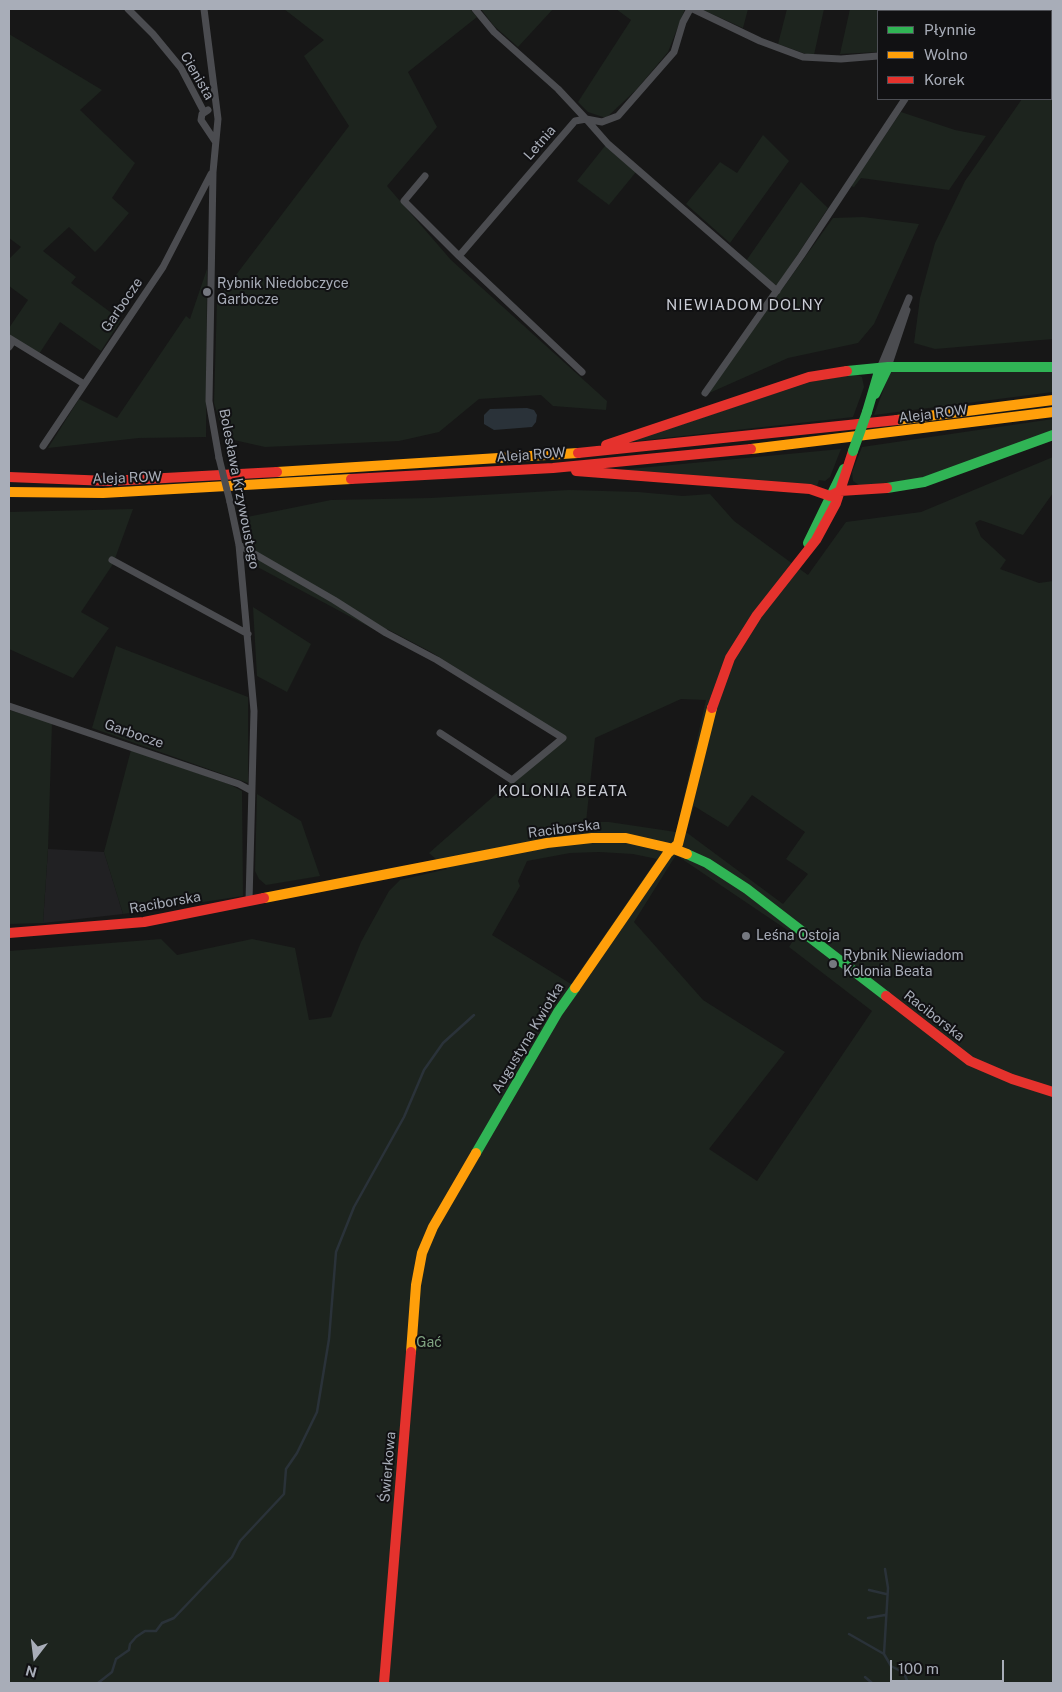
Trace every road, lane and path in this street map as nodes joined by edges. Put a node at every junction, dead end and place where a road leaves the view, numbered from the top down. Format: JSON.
{"nodes":[{"id":1,"x":128,"y":9,"type":"edge"},
{"id":2,"x":204,"y":9,"type":"edge"},
{"id":3,"x":475,"y":9,"type":"edge"},
{"id":4,"x":692,"y":9,"type":"edge"},
{"id":5,"x":877,"y":56,"type":"edge"},
{"id":6,"x":213,"y":87,"type":"junction"},
{"id":7,"x":904,"y":100,"type":"edge"},
{"id":8,"x":206,"y":111,"type":"junction"},
{"id":9,"x":216,"y":114,"type":"junction"},
{"id":10,"x":586,"y":119,"type":"junction"},
{"id":11,"x":216,"y":124,"type":"junction"},
{"id":12,"x":205,"y":126,"type":"junction"},
{"id":13,"x":215,"y":141,"type":"junction"},
{"id":14,"x":213,"y":172,"type":"junction"},
{"id":15,"x":425,"y":176,"type":"dead end"},
{"id":16,"x":459,"y":256,"type":"junction"},
{"id":17,"x":776,"y":291,"type":"junction"},
{"id":18,"x":11,"y":339,"type":"edge"},
{"id":19,"x":9,"y":347,"type":"edge"},
{"id":20,"x":1053,"y":367,"type":"edge"},
{"id":21,"x":884,"y":368,"type":"junction"},
{"id":22,"x":582,"y":372,"type":"dead end"},
{"id":23,"x":84,"y":384,"type":"junction"},
{"id":24,"x":705,"y":393,"type":"dead end"},
{"id":25,"x":1053,"y":400,"type":"edge"},
{"id":26,"x":1053,"y":412,"type":"edge"},
{"id":27,"x":1053,"y":436,"type":"edge"},
{"id":28,"x":43,"y":446,"type":"dead end"},
{"id":29,"x":575,"y":453,"type":"junction"},
{"id":30,"x":847,"y":465,"type":"junction"},
{"id":31,"x":553,"y":468,"type":"junction"},
{"id":32,"x":9,"y":477,"type":"edge"},
{"id":33,"x":9,"y":492,"type":"edge"},
{"id":34,"x":840,"y":492,"type":"junction"},
{"id":35,"x":830,"y":496,"type":"junction"},
{"id":36,"x":240,"y":544,"type":"junction"},
{"id":37,"x":805,"y":552,"type":"junction"},
{"id":38,"x":112,"y":560,"type":"dead end"},
{"id":39,"x":248,"y":634,"type":"junction"},
{"id":40,"x":9,"y":706,"type":"edge"},
{"id":41,"x":440,"y":733,"type":"dead end"},
{"id":42,"x":250,"y":790,"type":"junction"},
{"id":43,"x":674,"y":849,"type":"junction"},
{"id":44,"x":249,"y":901,"type":"junction"},
{"id":45,"x":9,"y":932,"type":"edge"},
{"id":46,"x":1053,"y":1092,"type":"edge"},
{"id":47,"x":422,"y":1253,"type":"joint"},
{"id":48,"x":384,"y":1683,"type":"edge"}],
"edges":[{"from":1,"to":8,"type":"street","name":"Cienista"},
{"from":2,"to":6,"type":"street"},
{"from":3,"to":10,"type":"street"},
{"from":4,"to":5,"type":"street"},
{"from":4,"to":10,"type":"street"},
{"from":6,"to":8,"type":"street"},
{"from":6,"to":9,"type":"street"},
{"from":7,"to":17,"type":"street"},
{"from":8,"to":9,"type":"street"},
{"from":8,"to":12,"type":"street"},
{"from":9,"to":11,"type":"street"},
{"from":10,"to":16,"type":"street","name":"Letnia"},
{"from":10,"to":17,"type":"street"},
{"from":11,"to":12,"type":"street"},
{"from":11,"to":13,"type":"street","name":"Bolesława Krzywoustego"},
{"from":12,"to":13,"type":"street"},
{"from":13,"to":14,"type":"street","name":"Bolesława Krzywoustego"},
{"from":14,"to":23,"type":"street","name":"Garbocze"},
{"from":14,"to":36,"type":"street","name":"Bolesława Krzywoustego","bridge":true},
{"from":15,"to":16,"type":"street"},
{"from":16,"to":22,"type":"street"},
{"from":17,"to":24,"type":"street"},
{"from":18,"to":19,"type":"street"},
{"from":18,"to":23,"type":"street"},
{"from":20,"to":21,"type":"main road"},
{"from":21,"to":21,"type":"street"},
{"from":21,"to":29,"type":"main road"},
{"from":21,"to":30,"type":"main road","bridge":true},
{"from":23,"to":28,"type":"street","name":"Garbocze"},
{"from":25,"to":29,"type":"main road","name":"Aleja ROW"},
{"from":26,"to":31,"type":"main road","name":"Aleja ROW"},
{"from":27,"to":34,"type":"main road"},
{"from":29,"to":32,"type":"main road","name":"Aleja ROW"},
{"from":30,"to":34,"type":"main road"},
{"from":30,"to":35,"type":"main road"},
{"from":31,"to":33,"type":"main road","name":"Aleja ROW"},
{"from":31,"to":35,"type":"main road"},
{"from":34,"to":35,"type":"main road"},
{"from":34,"to":37,"type":"main road"},
{"from":35,"to":37,"type":"main road"},
{"from":36,"to":39,"type":"street","name":"Bolesława Krzywoustego"},
{"from":36,"to":41,"type":"street"},
{"from":37,"to":43,"type":"main road","name":"Augustyna Kwiotka"},
{"from":38,"to":39,"type":"street"},
{"from":39,"to":42,"type":"street","name":"Bolesława Krzywoustego"},
{"from":40,"to":42,"type":"street","name":"Garbocze"},
{"from":42,"to":44,"type":"street","name":"Bolesława Krzywoustego"},
{"from":43,"to":44,"type":"main road","name":"Raciborska"},
{"from":43,"to":46,"type":"main road","name":"Raciborska"},
{"from":43,"to":47,"type":"main road","name":"Augustyna Kwiotka"},
{"from":44,"to":45,"type":"main road","name":"Raciborska"},
{"from":47,"to":48,"type":"main road","name":"Świerkowa"}]}
